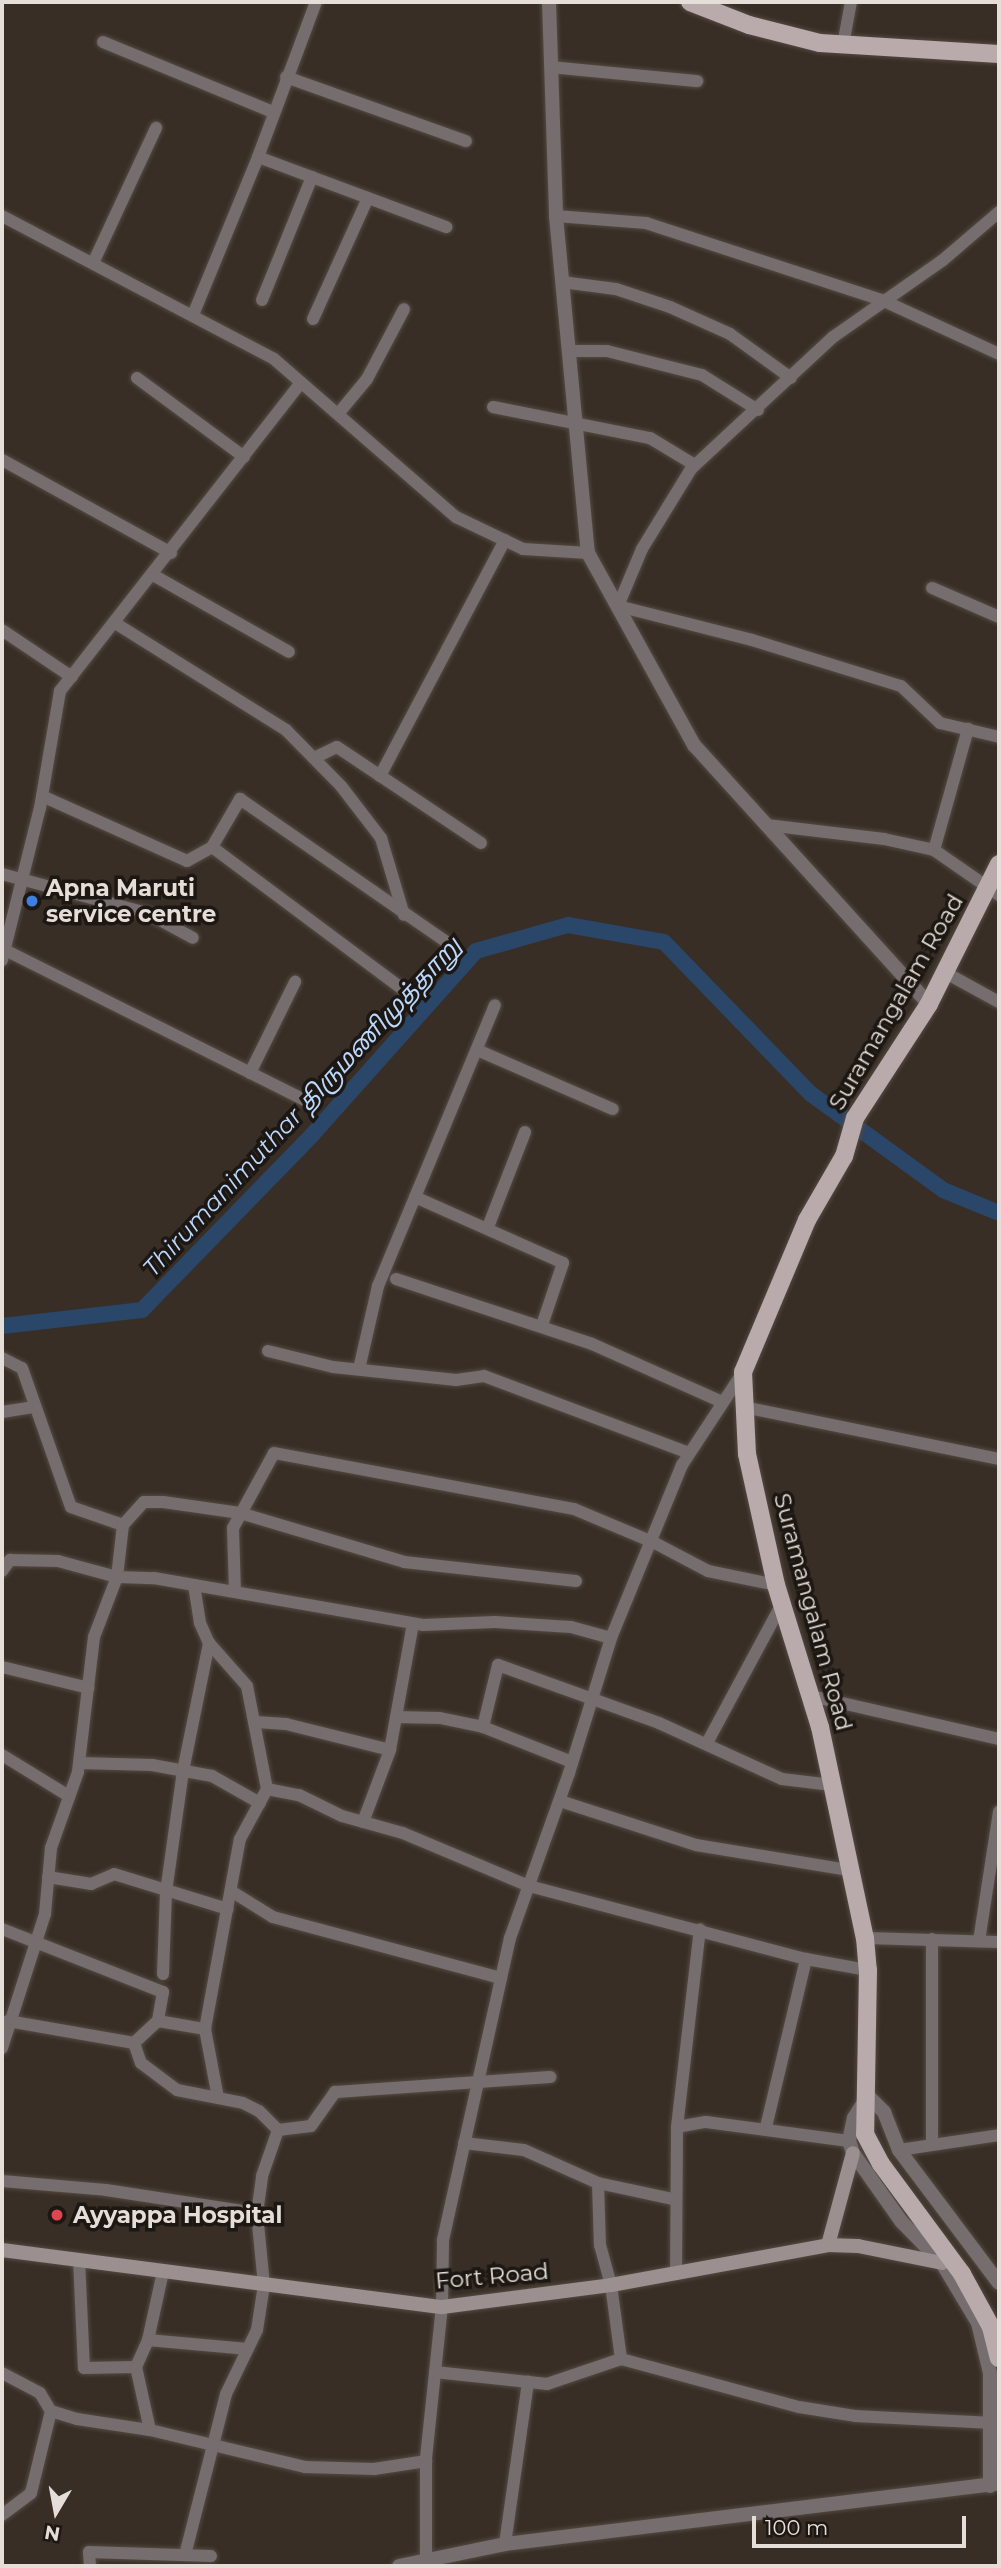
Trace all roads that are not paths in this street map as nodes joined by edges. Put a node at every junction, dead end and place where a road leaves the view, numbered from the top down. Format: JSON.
{"nodes":[{"id":1,"x":316,"y":2,"type":"edge"},
{"id":2,"x":549,"y":2,"type":"edge"},
{"id":3,"x":690,"y":2,"type":"edge"},
{"id":4,"x":851,"y":2,"type":"edge"},
{"id":5,"x":103,"y":42,"type":"dead end"},
{"id":6,"x":843,"y":45,"type":"junction"},
{"id":7,"x":999,"y":54,"type":"edge"},
{"id":8,"x":551,"y":67,"type":"junction"},
{"id":9,"x":286,"y":77,"type":"junction"},
{"id":10,"x":697,"y":80,"type":"dead end"},
{"id":11,"x":274,"y":112,"type":"junction"},
{"id":12,"x":156,"y":128,"type":"dead end"},
{"id":13,"x":466,"y":141,"type":"dead end"},
{"id":14,"x":258,"y":157,"type":"junction"},
{"id":15,"x":312,"y":177,"type":"junction"},
{"id":16,"x":368,"y":198,"type":"junction"},
{"id":17,"x":999,"y":212,"type":"edge"},
{"id":18,"x":2,"y":216,"type":"edge"},
{"id":19,"x":555,"y":216,"type":"junction"},
{"id":20,"x":446,"y":227,"type":"dead end"},
{"id":21,"x":94,"y":261,"type":"junction"},
{"id":22,"x":562,"y":282,"type":"junction"},
{"id":23,"x":262,"y":300,"type":"dead end"},
{"id":24,"x":884,"y":301,"type":"junction"},
{"id":25,"x":404,"y":309,"type":"dead end"},
{"id":26,"x":193,"y":315,"type":"junction"},
{"id":27,"x":313,"y":320,"type":"dead end"},
{"id":28,"x":569,"y":351,"type":"junction"},
{"id":29,"x":999,"y":354,"type":"edge"},
{"id":30,"x":137,"y":378,"type":"dead end"},
{"id":31,"x":791,"y":378,"type":"junction"},
{"id":32,"x":301,"y":383,"type":"junction"},
{"id":33,"x":493,"y":407,"type":"dead end"},
{"id":34,"x":758,"y":410,"type":"junction"},
{"id":35,"x":338,"y":414,"type":"junction"},
{"id":36,"x":576,"y":421,"type":"junction"},
{"id":37,"x":244,"y":457,"type":"junction"},
{"id":38,"x":4,"y":461,"type":"edge"},
{"id":39,"x":695,"y":465,"type":"junction"},
{"id":40,"x":2,"y":476,"type":"edge"},
{"id":41,"x":505,"y":540,"type":"junction"},
{"id":42,"x":171,"y":553,"type":"junction"},
{"id":43,"x":588,"y":553,"type":"junction"},
{"id":44,"x":153,"y":575,"type":"junction"},
{"id":45,"x":932,"y":588,"type":"dead end"},
{"id":46,"x":618,"y":606,"type":"junction"},
{"id":47,"x":999,"y":617,"type":"edge"},
{"id":48,"x":115,"y":623,"type":"junction"},
{"id":49,"x":2,"y":630,"type":"edge"},
{"id":50,"x":289,"y":652,"type":"dead end"},
{"id":51,"x":72,"y":677,"type":"junction"},
{"id":52,"x":968,"y":729,"type":"junction"},
{"id":53,"x":999,"y":737,"type":"edge"},
{"id":54,"x":314,"y":758,"type":"junction"},
{"id":55,"x":380,"y":776,"type":"junction"},
{"id":56,"x":42,"y":796,"type":"junction"},
{"id":57,"x":766,"y":825,"type":"junction"},
{"id":58,"x":481,"y":843,"type":"dead end"},
{"id":59,"x":212,"y":847,"type":"junction"},
{"id":60,"x":934,"y":850,"type":"junction"},
{"id":61,"x":999,"y":864,"type":"edge"},
{"id":62,"x":2,"y":874,"type":"edge"},
{"id":63,"x":20,"y":883,"type":"junction"},
{"id":64,"x":993,"y":892,"type":"edge"},
{"id":65,"x":404,"y":915,"type":"junction"},
{"id":66,"x":193,"y":938,"type":"dead end"},
{"id":67,"x":452,"y":946,"type":"dead end"},
{"id":68,"x":3,"y":955,"type":"edge"},
{"id":69,"x":946,"y":973,"type":"junction"},
{"id":70,"x":295,"y":982,"type":"dead end"},
{"id":71,"x":408,"y":992,"type":"dead end"},
{"id":72,"x":999,"y":1002,"type":"edge"},
{"id":73,"x":929,"y":1004,"type":"junction"},
{"id":74,"x":495,"y":1005,"type":"dead end"},
{"id":75,"x":477,"y":1050,"type":"junction"},
{"id":76,"x":250,"y":1073,"type":"junction"},
{"id":77,"x":313,"y":1104,"type":"dead end"},
{"id":78,"x":613,"y":1109,"type":"dead end"},
{"id":79,"x":525,"y":1132,"type":"dead end"},
{"id":80,"x":415,"y":1197,"type":"junction"},
{"id":81,"x":488,"y":1227,"type":"junction"},
{"id":82,"x":396,"y":1279,"type":"dead end"},
{"id":83,"x":542,"y":1325,"type":"junction"},
{"id":84,"x":268,"y":1351,"type":"dead end"},
{"id":85,"x":2,"y":1358,"type":"edge"},
{"id":86,"x":359,"y":1369,"type":"junction"},
{"id":87,"x":743,"y":1372,"type":"junction"},
{"id":88,"x":722,"y":1402,"type":"junction"},
{"id":89,"x":744,"y":1406,"type":"junction"},
{"id":90,"x":35,"y":1407,"type":"junction"},
{"id":91,"x":2,"y":1412,"type":"edge"},
{"id":92,"x":690,"y":1453,"type":"junction"},
{"id":93,"x":999,"y":1459,"type":"edge"},
{"id":94,"x":240,"y":1513,"type":"junction"},
{"id":95,"x":123,"y":1525,"type":"junction"},
{"id":96,"x":653,"y":1542,"type":"junction"},
{"id":97,"x":2,"y":1571,"type":"edge"},
{"id":98,"x":117,"y":1577,"type":"junction"},
{"id":99,"x":576,"y":1581,"type":"dead end"},
{"id":100,"x":194,"y":1585,"type":"junction"},
{"id":101,"x":776,"y":1585,"type":"junction"},
{"id":102,"x":235,"y":1592,"type":"junction"},
{"id":103,"x":782,"y":1604,"type":"junction"},
{"id":104,"x":414,"y":1624,"type":"junction"},
{"id":105,"x":611,"y":1638,"type":"junction"},
{"id":106,"x":209,"y":1643,"type":"junction"},
{"id":107,"x":2,"y":1667,"type":"edge"},
{"id":108,"x":89,"y":1688,"type":"junction"},
{"id":109,"x":811,"y":1696,"type":"junction"},
{"id":110,"x":592,"y":1699,"type":"junction"},
{"id":111,"x":396,"y":1717,"type":"junction"},
{"id":112,"x":256,"y":1721,"type":"junction"},
{"id":113,"x":482,"y":1727,"type":"junction"},
{"id":114,"x":999,"y":1739,"type":"edge"},
{"id":115,"x":707,"y":1743,"type":"junction"},
{"id":116,"x":390,"y":1750,"type":"junction"},
{"id":117,"x":2,"y":1755,"type":"edge"},
{"id":118,"x":572,"y":1762,"type":"junction"},
{"id":119,"x":80,"y":1763,"type":"junction"},
{"id":120,"x":183,"y":1771,"type":"junction"},
{"id":121,"x":832,"y":1785,"type":"junction"},
{"id":122,"x":267,"y":1789,"type":"junction"},
{"id":123,"x":69,"y":1796,"type":"junction"},
{"id":124,"x":560,"y":1801,"type":"junction"},
{"id":125,"x":260,"y":1803,"type":"junction"},
{"id":126,"x":999,"y":1812,"type":"edge"},
{"id":127,"x":363,"y":1822,"type":"junction"},
{"id":128,"x":849,"y":1870,"type":"junction"},
{"id":129,"x":48,"y":1877,"type":"junction"},
{"id":130,"x":529,"y":1886,"type":"junction"},
{"id":131,"x":231,"y":1891,"type":"junction"},
{"id":132,"x":166,"y":1892,"type":"junction"},
{"id":133,"x":228,"y":1909,"type":"junction"},
{"id":134,"x":2,"y":1929,"type":"edge"},
{"id":135,"x":700,"y":1929,"type":"junction"},
{"id":136,"x":865,"y":1937,"type":"junction"},
{"id":137,"x":932,"y":1939,"type":"junction"},
{"id":138,"x":34,"y":1940,"type":"junction"},
{"id":139,"x":979,"y":1941,"type":"junction"},
{"id":140,"x":999,"y":1942,"type":"edge"},
{"id":141,"x":806,"y":1959,"type":"junction"},
{"id":142,"x":869,"y":1970,"type":"junction"},
{"id":143,"x":163,"y":1975,"type":"dead end"},
{"id":144,"x":501,"y":1978,"type":"junction"},
{"id":145,"x":8,"y":2021,"type":"junction"},
{"id":146,"x":158,"y":2021,"type":"junction"},
{"id":147,"x":205,"y":2029,"type":"junction"},
{"id":148,"x":134,"y":2043,"type":"junction"},
{"id":149,"x":2,"y":2048,"type":"edge"},
{"id":150,"x":550,"y":2077,"type":"dead end"},
{"id":151,"x":479,"y":2083,"type":"junction"},
{"id":152,"x":868,"y":2096,"type":"junction"},
{"id":153,"x":218,"y":2098,"type":"junction"},
{"id":154,"x":677,"y":2127,"type":"junction"},
{"id":155,"x":766,"y":2127,"type":"junction"},
{"id":156,"x":278,"y":2130,"type":"junction"},
{"id":157,"x":999,"y":2135,"type":"edge"},
{"id":158,"x":861,"y":2140,"type":"junction"},
{"id":159,"x":464,"y":2143,"type":"junction"},
{"id":160,"x":932,"y":2143,"type":"junction"},
{"id":161,"x":900,"y":2150,"type":"junction"},
{"id":162,"x":2,"y":2181,"type":"edge"},
{"id":163,"x":598,"y":2183,"type":"junction"},
{"id":164,"x":673,"y":2199,"type":"junction"},
{"id":165,"x":257,"y":2213,"type":"junction"},
{"id":166,"x":828,"y":2245,"type":"junction"},
{"id":167,"x":2,"y":2250,"type":"edge"},
{"id":168,"x":79,"y":2259,"type":"junction"},
{"id":169,"x":942,"y":2263,"type":"junction"},
{"id":170,"x":163,"y":2272,"type":"junction"},
{"id":171,"x":676,"y":2274,"type":"junction"},
{"id":172,"x":999,"y":2283,"type":"edge"},
{"id":173,"x":264,"y":2285,"type":"junction"},
{"id":174,"x":611,"y":2285,"type":"junction"},
{"id":175,"x":442,"y":2307,"type":"junction"},
{"id":176,"x":999,"y":2317,"type":"edge"},
{"id":177,"x":148,"y":2340,"type":"junction"},
{"id":178,"x":248,"y":2349,"type":"junction"},
{"id":179,"x":999,"y":2358,"type":"edge"},
{"id":180,"x":621,"y":2359,"type":"junction"},
{"id":181,"x":136,"y":2367,"type":"junction"},
{"id":182,"x":435,"y":2372,"type":"junction"},
{"id":183,"x":2,"y":2373,"type":"edge"},
{"id":184,"x":528,"y":2382,"type":"junction"},
{"id":185,"x":51,"y":2411,"type":"junction"},
{"id":186,"x":992,"y":2423,"type":"junction"},
{"id":187,"x":150,"y":2430,"type":"junction"},
{"id":188,"x":211,"y":2443,"type":"junction"},
{"id":189,"x":426,"y":2461,"type":"junction"},
{"id":190,"x":995,"y":2485,"type":"edge"},
{"id":191,"x":5,"y":2520,"type":"edge"},
{"id":192,"x":505,"y":2544,"type":"junction"},
{"id":193,"x":185,"y":2555,"type":"junction"},
{"id":194,"x":211,"y":2556,"type":"dead end"},
{"id":195,"x":426,"y":2558,"type":"junction"},
{"id":196,"x":90,"y":2566,"type":"edge"},
{"id":197,"x":399,"y":2566,"type":"edge"}],
"edges":[{"from":1,"to":9,"type":"street"},
{"from":2,"to":8,"type":"street"},
{"from":3,"to":6,"type":"main road"},
{"from":4,"to":6,"type":"street"},
{"from":5,"to":11,"type":"street"},
{"from":6,"to":7,"type":"main road"},
{"from":8,"to":10,"type":"street"},
{"from":8,"to":19,"type":"street"},
{"from":9,"to":11,"type":"street"},
{"from":9,"to":13,"type":"street"},
{"from":11,"to":14,"type":"street"},
{"from":12,"to":21,"type":"street"},
{"from":14,"to":15,"type":"street"},
{"from":14,"to":26,"type":"street"},
{"from":15,"to":16,"type":"street"},
{"from":15,"to":23,"type":"street"},
{"from":16,"to":20,"type":"street"},
{"from":16,"to":27,"type":"street"},
{"from":17,"to":24,"type":"street"},
{"from":18,"to":21,"type":"street"},
{"from":19,"to":22,"type":"street"},
{"from":19,"to":24,"type":"street"},
{"from":21,"to":26,"type":"street"},
{"from":22,"to":28,"type":"street"},
{"from":22,"to":31,"type":"street"},
{"from":24,"to":29,"type":"street"},
{"from":24,"to":31,"type":"street"},
{"from":25,"to":35,"type":"street"},
{"from":26,"to":32,"type":"street"},
{"from":28,"to":34,"type":"street"},
{"from":28,"to":36,"type":"street"},
{"from":30,"to":37,"type":"street"},
{"from":31,"to":34,"type":"street"},
{"from":32,"to":35,"type":"street"},
{"from":32,"to":37,"type":"street"},
{"from":33,"to":36,"type":"street"},
{"from":34,"to":39,"type":"street"},
{"from":35,"to":41,"type":"street"},
{"from":36,"to":39,"type":"street"},
{"from":36,"to":43,"type":"street"},
{"from":37,"to":42,"type":"street"},
{"from":38,"to":40,"type":"street"},
{"from":38,"to":42,"type":"street"},
{"from":39,"to":46,"type":"street"},
{"from":41,"to":43,"type":"street"},
{"from":41,"to":55,"type":"street"},
{"from":42,"to":44,"type":"street"},
{"from":43,"to":46,"type":"street"},
{"from":44,"to":48,"type":"street"},
{"from":44,"to":50,"type":"street"},
{"from":45,"to":47,"type":"street"},
{"from":46,"to":52,"type":"street"},
{"from":46,"to":57,"type":"street"},
{"from":48,"to":51,"type":"street"},
{"from":48,"to":54,"type":"street"},
{"from":49,"to":51,"type":"street"},
{"from":51,"to":56,"type":"street"},
{"from":52,"to":53,"type":"street"},
{"from":52,"to":60,"type":"street"},
{"from":54,"to":55,"type":"street"},
{"from":54,"to":65,"type":"street"},
{"from":55,"to":58,"type":"street"},
{"from":56,"to":59,"type":"street"},
{"from":56,"to":63,"type":"street"},
{"from":57,"to":60,"type":"street"},
{"from":57,"to":73,"type":"street"},
{"from":59,"to":65,"type":"street"},
{"from":59,"to":71,"type":"street"},
{"from":60,"to":64,"type":"street"},
{"from":61,"to":64,"type":"main road","name":"Suramangalam Road"},
{"from":62,"to":63,"type":"street"},
{"from":63,"to":66,"type":"street"},
{"from":63,"to":68,"type":"street"},
{"from":64,"to":69,"type":"main road","name":"Suramangalam Road"},
{"from":65,"to":67,"type":"street"},
{"from":68,"to":76,"type":"street"},
{"from":69,"to":72,"type":"street"},
{"from":69,"to":73,"type":"main road","name":"Suramangalam Road"},
{"from":70,"to":76,"type":"street"},
{"from":73,"to":87,"type":"main road","name":"Suramangalam Road"},
{"from":74,"to":75,"type":"street"},
{"from":75,"to":78,"type":"street"},
{"from":75,"to":80,"type":"street"},
{"from":76,"to":77,"type":"street"},
{"from":79,"to":81,"type":"street"},
{"from":80,"to":81,"type":"street"},
{"from":80,"to":86,"type":"street"},
{"from":81,"to":83,"type":"street"},
{"from":82,"to":83,"type":"street"},
{"from":83,"to":88,"type":"street"},
{"from":84,"to":86,"type":"street"},
{"from":85,"to":90,"type":"street"},
{"from":86,"to":92,"type":"street"},
{"from":87,"to":88,"type":"street"},
{"from":87,"to":89,"type":"main road","name":"Suramangalam Road"},
{"from":88,"to":92,"type":"street"},
{"from":89,"to":93,"type":"street"},
{"from":89,"to":101,"type":"main road","name":"Suramangalam Road"},
{"from":90,"to":91,"type":"street"},
{"from":90,"to":95,"type":"street"},
{"from":92,"to":96,"type":"street"},
{"from":94,"to":95,"type":"street"},
{"from":94,"to":96,"type":"street"},
{"from":94,"to":99,"type":"street"},
{"from":94,"to":102,"type":"street"},
{"from":95,"to":98,"type":"street"},
{"from":96,"to":101,"type":"street"},
{"from":96,"to":105,"type":"street"},
{"from":97,"to":98,"type":"street"},
{"from":98,"to":100,"type":"street"},
{"from":98,"to":108,"type":"street"},
{"from":100,"to":102,"type":"street"},
{"from":100,"to":106,"type":"street"},
{"from":101,"to":103,"type":"main road","name":"Suramangalam Road"},
{"from":102,"to":104,"type":"street"},
{"from":103,"to":109,"type":"main road","name":"Suramangalam Road"},
{"from":103,"to":115,"type":"street"},
{"from":104,"to":105,"type":"street"},
{"from":104,"to":111,"type":"street"},
{"from":105,"to":110,"type":"street"},
{"from":106,"to":112,"type":"street"},
{"from":106,"to":120,"type":"street"},
{"from":107,"to":108,"type":"street"},
{"from":108,"to":119,"type":"street"},
{"from":109,"to":114,"type":"street"},
{"from":109,"to":121,"type":"main road","name":"Suramangalam Road"},
{"from":110,"to":113,"type":"street"},
{"from":110,"to":115,"type":"street"},
{"from":110,"to":118,"type":"street"},
{"from":111,"to":113,"type":"street"},
{"from":111,"to":116,"type":"street"},
{"from":112,"to":116,"type":"street"},
{"from":112,"to":122,"type":"street"},
{"from":113,"to":118,"type":"street"},
{"from":115,"to":121,"type":"street"},
{"from":116,"to":127,"type":"street"},
{"from":117,"to":123,"type":"street"},
{"from":118,"to":124,"type":"street"},
{"from":119,"to":120,"type":"street"},
{"from":119,"to":123,"type":"street"},
{"from":120,"to":125,"type":"street"},
{"from":120,"to":132,"type":"street"},
{"from":121,"to":128,"type":"main road","name":"Suramangalam Road"},
{"from":122,"to":125,"type":"street"},
{"from":122,"to":127,"type":"street"},
{"from":123,"to":129,"type":"street"},
{"from":124,"to":128,"type":"street"},
{"from":124,"to":130,"type":"street"},
{"from":125,"to":131,"type":"street"},
{"from":126,"to":139,"type":"street"},
{"from":127,"to":130,"type":"street"},
{"from":128,"to":136,"type":"main road","name":"Suramangalam Road"},
{"from":129,"to":132,"type":"street"},
{"from":129,"to":138,"type":"street"},
{"from":130,"to":135,"type":"street"},
{"from":130,"to":144,"type":"street"},
{"from":131,"to":133,"type":"street"},
{"from":131,"to":144,"type":"street"},
{"from":132,"to":133,"type":"street"},
{"from":132,"to":143,"type":"street"},
{"from":133,"to":147,"type":"street"},
{"from":134,"to":138,"type":"street"},
{"from":135,"to":141,"type":"street"},
{"from":135,"to":154,"type":"street"},
{"from":136,"to":137,"type":"street"},
{"from":136,"to":142,"type":"main road","name":"Suramangalam Road"},
{"from":137,"to":139,"type":"street"},
{"from":137,"to":160,"type":"street"},
{"from":138,"to":145,"type":"street"},
{"from":138,"to":146,"type":"street"},
{"from":139,"to":140,"type":"street"},
{"from":141,"to":142,"type":"street"},
{"from":141,"to":155,"type":"street"},
{"from":142,"to":152,"type":"main road","name":"Suramangalam Road"},
{"from":144,"to":151,"type":"street"},
{"from":145,"to":148,"type":"street"},
{"from":145,"to":149,"type":"street"},
{"from":146,"to":147,"type":"street"},
{"from":146,"to":148,"type":"street"},
{"from":147,"to":153,"type":"street"},
{"from":148,"to":153,"type":"street"},
{"from":150,"to":151,"type":"street"},
{"from":151,"to":156,"type":"street"},
{"from":151,"to":159,"type":"street"},
{"from":152,"to":158,"type":"main road","name":"Suramangalam Road"},
{"from":152,"to":158,"type":"street"},
{"from":152,"to":161,"type":"street"},
{"from":153,"to":156,"type":"street"},
{"from":154,"to":155,"type":"street"},
{"from":154,"to":164,"type":"street"},
{"from":155,"to":158,"type":"street"},
{"from":156,"to":165,"type":"street"},
{"from":157,"to":160,"type":"street"},
{"from":158,"to":166,"type":"main road"},
{"from":158,"to":169,"type":"street"},
{"from":158,"to":176,"type":"main road"},
{"from":158,"to":179,"type":"main road"},
{"from":159,"to":163,"type":"street"},
{"from":159,"to":175,"type":"street"},
{"from":160,"to":161,"type":"street"},
{"from":161,"to":172,"type":"street"},
{"from":162,"to":165,"type":"street"},
{"from":163,"to":164,"type":"street"},
{"from":163,"to":174,"type":"street"},
{"from":164,"to":171,"type":"street"},
{"from":165,"to":173,"type":"street"},
{"from":166,"to":169,"type":"main road","name":"Fort Road"},
{"from":166,"to":171,"type":"main road","name":"Fort Road"},
{"from":167,"to":168,"type":"main road","name":"Fort Road"},
{"from":168,"to":170,"type":"main road","name":"Fort Road"},
{"from":168,"to":181,"type":"street"},
{"from":169,"to":186,"type":"street"},
{"from":170,"to":173,"type":"main road","name":"Fort Road"},
{"from":170,"to":177,"type":"street"},
{"from":171,"to":174,"type":"main road","name":"Fort Road"},
{"from":173,"to":175,"type":"main road","name":"Fort Road"},
{"from":173,"to":178,"type":"street"},
{"from":174,"to":175,"type":"main road","name":"Fort Road"},
{"from":174,"to":180,"type":"street"},
{"from":175,"to":182,"type":"street"},
{"from":177,"to":178,"type":"street"},
{"from":177,"to":181,"type":"street"},
{"from":178,"to":188,"type":"street"},
{"from":180,"to":184,"type":"street"},
{"from":180,"to":186,"type":"street"},
{"from":181,"to":187,"type":"street"},
{"from":182,"to":184,"type":"street"},
{"from":182,"to":189,"type":"street"},
{"from":183,"to":185,"type":"street"},
{"from":184,"to":192,"type":"street"},
{"from":185,"to":187,"type":"street"},
{"from":185,"to":191,"type":"street"},
{"from":186,"to":190,"type":"street"},
{"from":187,"to":188,"type":"street"},
{"from":188,"to":189,"type":"street"},
{"from":188,"to":193,"type":"street"},
{"from":189,"to":195,"type":"street"},
{"from":190,"to":192,"type":"street"},
{"from":192,"to":195,"type":"street"},
{"from":193,"to":194,"type":"street"},
{"from":193,"to":196,"type":"street"},
{"from":195,"to":197,"type":"street"}]}
